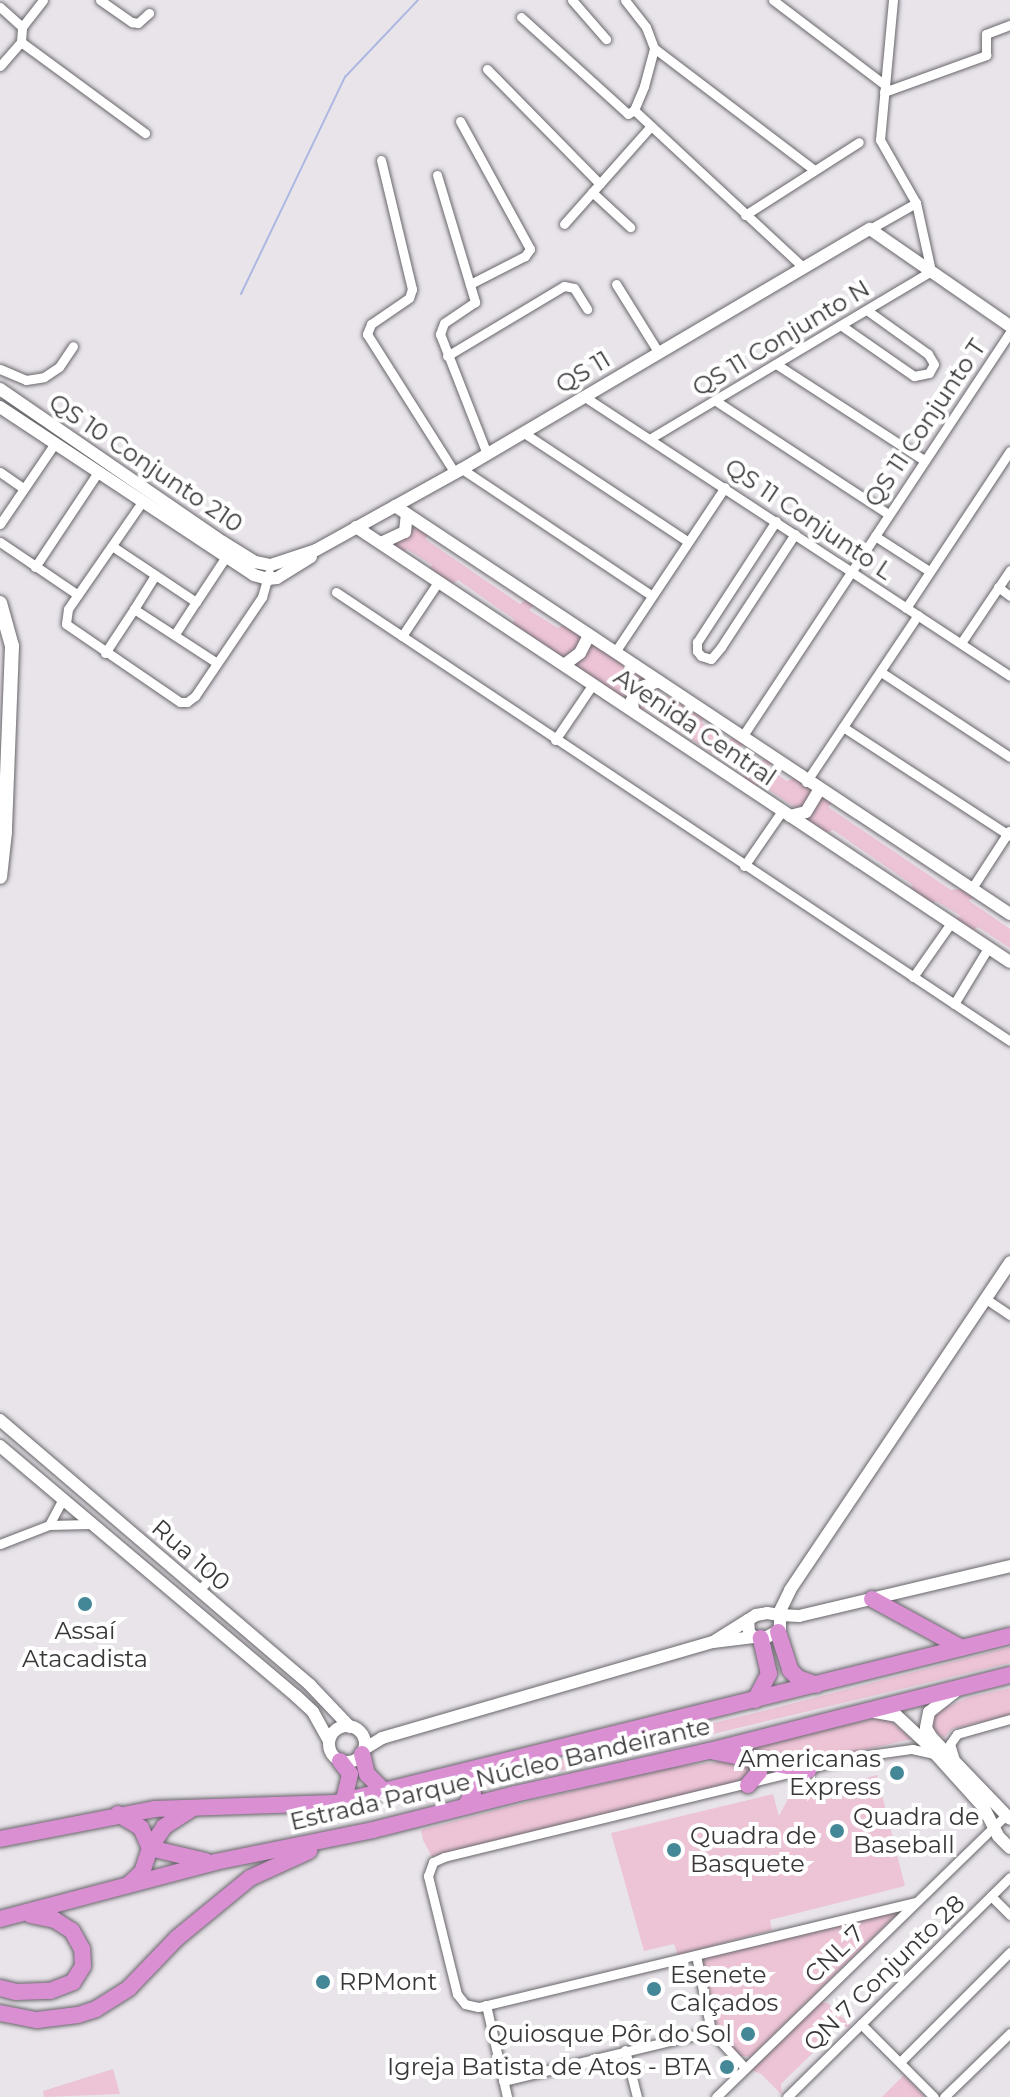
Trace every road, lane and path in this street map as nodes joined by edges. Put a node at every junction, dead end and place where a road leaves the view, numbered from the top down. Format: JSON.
{"nodes":[{"id":1,"x":43,"y":0,"type":"edge"},
{"id":2,"x":100,"y":0,"type":"edge"},
{"id":3,"x":572,"y":0,"type":"edge"},
{"id":4,"x":625,"y":0,"type":"edge"},
{"id":5,"x":773,"y":0,"type":"edge"},
{"id":6,"x":893,"y":0,"type":"edge"},
{"id":7,"x":0,"y":7,"type":"edge"},
{"id":8,"x":149,"y":13,"type":"dead end"},
{"id":9,"x":521,"y":17,"type":"dead end"},
{"id":10,"x":1010,"y":25,"type":"edge"},
{"id":11,"x":22,"y":27,"type":"junction"},
{"id":12,"x":606,"y":39,"type":"dead end"},
{"id":13,"x":21,"y":42,"type":"junction"},
{"id":14,"x":654,"y":48,"type":"junction"},
{"id":15,"x":0,"y":66,"type":"edge"},
{"id":16,"x":487,"y":69,"type":"dead end"},
{"id":17,"x":885,"y":88,"type":"junction"},
{"id":18,"x":634,"y":110,"type":"junction"},
{"id":19,"x":460,"y":121,"type":"dead end"},
{"id":20,"x":651,"y":126,"type":"junction"},
{"id":21,"x":145,"y":133,"type":"dead end"},
{"id":22,"x":859,"y":142,"type":"dead end"},
{"id":23,"x":381,"y":160,"type":"dead end"},
{"id":24,"x":813,"y":169,"type":"junction"},
{"id":25,"x":437,"y":175,"type":"dead end"},
{"id":26,"x":600,"y":184,"type":"junction"},
{"id":27,"x":592,"y":192,"type":"junction"},
{"id":28,"x":916,"y":203,"type":"junction"},
{"id":29,"x":745,"y":215,"type":"junction"},
{"id":30,"x":564,"y":224,"type":"dead end"},
{"id":31,"x":630,"y":227,"type":"dead end"},
{"id":32,"x":870,"y":229,"type":"junction"},
{"id":33,"x":804,"y":268,"type":"junction"},
{"id":34,"x":931,"y":271,"type":"junction"},
{"id":35,"x":470,"y":284,"type":"junction"},
{"id":36,"x":616,"y":284,"type":"dead end"},
{"id":37,"x":587,"y":309,"type":"dead end"},
{"id":38,"x":868,"y":311,"type":"junction"},
{"id":39,"x":842,"y":326,"type":"junction"},
{"id":40,"x":1010,"y":329,"type":"edge"},
{"id":41,"x":73,"y":346,"type":"dead end"},
{"id":42,"x":659,"y":353,"type":"junction"},
{"id":43,"x":447,"y":356,"type":"junction"},
{"id":44,"x":776,"y":364,"type":"junction"},
{"id":45,"x":0,"y":369,"type":"edge"},
{"id":46,"x":0,"y":389,"type":"edge"},
{"id":47,"x":585,"y":397,"type":"junction"},
{"id":48,"x":716,"y":401,"type":"junction"},
{"id":49,"x":0,"y":407,"type":"edge"},
{"id":50,"x":524,"y":433,"type":"junction"},
{"id":51,"x":651,"y":438,"type":"junction"},
{"id":52,"x":55,"y":443,"type":"junction"},
{"id":53,"x":1010,"y":451,"type":"edge"},
{"id":54,"x":487,"y":454,"type":"junction"},
{"id":55,"x":924,"y":460,"type":"junction"},
{"id":56,"x":458,"y":471,"type":"junction"},
{"id":57,"x":0,"y":472,"type":"edge"},
{"id":58,"x":98,"y":472,"type":"junction"},
{"id":59,"x":725,"y":487,"type":"junction"},
{"id":60,"x":23,"y":488,"type":"junction"},
{"id":61,"x":142,"y":502,"type":"junction"},
{"id":62,"x":395,"y":506,"type":"junction"},
{"id":63,"x":407,"y":514,"type":"junction"},
{"id":64,"x":888,"y":514,"type":"junction"},
{"id":65,"x":776,"y":521,"type":"junction"},
{"id":66,"x":0,"y":524,"type":"edge"},
{"id":67,"x":356,"y":527,"type":"junction"},
{"id":68,"x":795,"y":534,"type":"junction"},
{"id":69,"x":875,"y":536,"type":"junction"},
{"id":70,"x":687,"y":541,"type":"junction"},
{"id":71,"x":0,"y":542,"type":"edge"},
{"id":72,"x":381,"y":543,"type":"junction"},
{"id":73,"x":112,"y":546,"type":"junction"},
{"id":74,"x":316,"y":550,"type":"junction"},
{"id":75,"x":225,"y":558,"type":"junction"},
{"id":76,"x":271,"y":565,"type":"junction"},
{"id":77,"x":35,"y":567,"type":"junction"},
{"id":78,"x":1010,"y":570,"type":"edge"},
{"id":79,"x":852,"y":571,"type":"junction"},
{"id":80,"x":929,"y":571,"type":"junction"},
{"id":81,"x":155,"y":575,"type":"junction"},
{"id":82,"x":268,"y":579,"type":"junction"},
{"id":83,"x":438,"y":582,"type":"junction"},
{"id":84,"x":998,"y":587,"type":"junction"},
{"id":85,"x":336,"y":592,"type":"dead end"},
{"id":86,"x":78,"y":595,"type":"junction"},
{"id":87,"x":651,"y":595,"type":"junction"},
{"id":88,"x":1010,"y":596,"type":"edge"},
{"id":89,"x":196,"y":602,"type":"junction"},
{"id":90,"x":0,"y":603,"type":"edge"},
{"id":91,"x":906,"y":608,"type":"junction"},
{"id":92,"x":134,"y":609,"type":"junction"},
{"id":93,"x":918,"y":615,"type":"junction"},
{"id":94,"x":175,"y":634,"type":"junction"},
{"id":95,"x":589,"y":635,"type":"junction"},
{"id":96,"x":402,"y":636,"type":"junction"},
{"id":97,"x":961,"y":643,"type":"junction"},
{"id":98,"x":615,"y":652,"type":"junction"},
{"id":99,"x":105,"y":653,"type":"junction"},
{"id":100,"x":217,"y":663,"type":"junction"},
{"id":101,"x":564,"y":665,"type":"junction"},
{"id":102,"x":881,"y":672,"type":"junction"},
{"id":103,"x":1010,"y":676,"type":"edge"},
{"id":104,"x":659,"y":681,"type":"junction"},
{"id":105,"x":593,"y":684,"type":"junction"},
{"id":106,"x":633,"y":711,"type":"junction"},
{"id":107,"x":843,"y":727,"type":"junction"},
{"id":108,"x":742,"y":737,"type":"junction"},
{"id":109,"x":555,"y":740,"type":"junction"},
{"id":110,"x":1010,"y":757,"type":"edge"},
{"id":111,"x":806,"y":782,"type":"junction"},
{"id":112,"x":819,"y":790,"type":"junction"},
{"id":113,"x":786,"y":814,"type":"junction"},
{"id":114,"x":1009,"y":832,"type":"edge"},
{"id":115,"x":3,"y":833,"type":"edge"},
{"id":116,"x":744,"y":866,"type":"junction"},
{"id":117,"x":0,"y":877,"type":"edge"},
{"id":118,"x":972,"y":888,"type":"junction"},
{"id":119,"x":1010,"y":914,"type":"edge"},
{"id":120,"x":951,"y":923,"type":"junction"},
{"id":121,"x":988,"y":948,"type":"junction"},
{"id":122,"x":1010,"y":962,"type":"edge"},
{"id":123,"x":913,"y":977,"type":"junction"},
{"id":124,"x":954,"y":1004,"type":"junction"},
{"id":125,"x":1010,"y":1041,"type":"edge"},
{"id":126,"x":1010,"y":1262,"type":"edge"},
{"id":127,"x":986,"y":1299,"type":"junction"},
{"id":128,"x":1010,"y":1315,"type":"edge"},
{"id":129,"x":0,"y":1420,"type":"edge"},
{"id":130,"x":0,"y":1446,"type":"edge"},
{"id":131,"x":63,"y":1499,"type":"junction"},
{"id":132,"x":90,"y":1524,"type":"junction"},
{"id":133,"x":49,"y":1525,"type":"junction"},
{"id":134,"x":125,"y":1527,"type":"junction"},
{"id":135,"x":112,"y":1541,"type":"junction"},
{"id":136,"x":0,"y":1544,"type":"edge"},
{"id":137,"x":1010,"y":1566,"type":"edge"},
{"id":138,"x":211,"y":1577,"type":"dead end"},
{"id":139,"x":199,"y":1590,"type":"junction"},
{"id":140,"x":790,"y":1590,"type":"junction"},
{"id":141,"x":872,"y":1599,"type":"junction"},
{"id":142,"x":754,"y":1617,"type":"junction"},
{"id":143,"x":780,"y":1622,"type":"junction"},
{"id":144,"x":1010,"y":1636,"type":"edge"},
{"id":145,"x":757,"y":1637,"type":"junction"},
{"id":146,"x":713,"y":1642,"type":"junction"},
{"id":147,"x":962,"y":1648,"type":"junction"},
{"id":148,"x":1010,"y":1675,"type":"edge"},
{"id":149,"x":817,"y":1685,"type":"junction"},
{"id":150,"x":962,"y":1687,"type":"junction"},
{"id":151,"x":755,"y":1700,"type":"junction"},
{"id":152,"x":868,"y":1710,"type":"junction"},
{"id":153,"x":1010,"y":1719,"type":"edge"},
{"id":154,"x":350,"y":1727,"type":"junction"},
{"id":155,"x":329,"y":1741,"type":"junction"},
{"id":156,"x":363,"y":1747,"type":"junction"},
{"id":157,"x":709,"y":1751,"type":"junction"},
{"id":158,"x":936,"y":1754,"type":"junction"},
{"id":159,"x":757,"y":1760,"type":"junction"},
{"id":160,"x":340,"y":1761,"type":"junction"},
{"id":161,"x":956,"y":1763,"type":"junction"},
{"id":162,"x":499,"y":1764,"type":"junction"},
{"id":163,"x":808,"y":1770,"type":"junction"},
{"id":164,"x":748,"y":1785,"type":"junction"},
{"id":165,"x":385,"y":1792,"type":"junction"},
{"id":166,"x":515,"y":1794,"type":"junction"},
{"id":167,"x":340,"y":1802,"type":"junction"},
{"id":168,"x":198,"y":1805,"type":"junction"},
{"id":169,"x":465,"y":1807,"type":"junction"},
{"id":170,"x":118,"y":1813,"type":"junction"},
{"id":171,"x":1008,"y":1817,"type":"edge"},
{"id":172,"x":373,"y":1830,"type":"junction"},
{"id":173,"x":995,"y":1831,"type":"junction"},
{"id":174,"x":5,"y":1837,"type":"edge"},
{"id":175,"x":150,"y":1848,"type":"junction"},
{"id":176,"x":1010,"y":1848,"type":"edge"},
{"id":177,"x":215,"y":1862,"type":"junction"},
{"id":178,"x":1010,"y":1877,"type":"edge"},
{"id":179,"x":128,"y":1885,"type":"junction"},
{"id":180,"x":991,"y":1896,"type":"junction"},
{"id":181,"x":916,"y":1902,"type":"junction"},
{"id":182,"x":21,"y":1914,"type":"junction"},
{"id":183,"x":1010,"y":1915,"type":"edge"},
{"id":184,"x":0,"y":1919,"type":"edge"},
{"id":185,"x":1010,"y":1952,"type":"edge"},
{"id":186,"x":696,"y":1955,"type":"junction"},
{"id":187,"x":0,"y":1988,"type":"edge"},
{"id":188,"x":486,"y":2005,"type":"junction"},
{"id":189,"x":0,"y":2013,"type":"edge"},
{"id":190,"x":861,"y":2024,"type":"junction"},
{"id":191,"x":711,"y":2031,"type":"junction"},
{"id":192,"x":1010,"y":2033,"type":"edge"},
{"id":193,"x":625,"y":2050,"type":"junction"},
{"id":194,"x":900,"y":2062,"type":"junction"},
{"id":195,"x":745,"y":2068,"type":"junction"},
{"id":196,"x":503,"y":2081,"type":"junction"},
{"id":197,"x":507,"y":2097,"type":"edge"},
{"id":198,"x":637,"y":2097,"type":"edge"},
{"id":199,"x":716,"y":2097,"type":"edge"},
{"id":200,"x":787,"y":2097,"type":"edge"},
{"id":201,"x":934,"y":2097,"type":"edge"},
{"id":202,"x":944,"y":2097,"type":"edge"}],
"edges":[{"from":1,"to":11,"type":"street"},
{"from":2,"to":8,"type":"street"},
{"from":3,"to":12,"type":"street"},
{"from":4,"to":14,"type":"street"},
{"from":5,"to":17,"type":"street"},
{"from":6,"to":17,"type":"street"},
{"from":7,"to":11,"type":"street"},
{"from":9,"to":18,"type":"street"},
{"from":10,"to":17,"type":"street"},
{"from":11,"to":13,"type":"street"},
{"from":13,"to":15,"type":"street"},
{"from":13,"to":21,"type":"street"},
{"from":14,"to":18,"type":"street"},
{"from":14,"to":24,"type":"street"},
{"from":16,"to":26,"type":"street"},
{"from":17,"to":28,"type":"street"},
{"from":18,"to":20,"type":"street"},
{"from":19,"to":35,"type":"street"},
{"from":20,"to":26,"type":"street"},
{"from":20,"to":29,"type":"street"},
{"from":22,"to":24,"type":"street"},
{"from":23,"to":56,"type":"street"},
{"from":24,"to":29,"type":"street"},
{"from":25,"to":35,"type":"street"},
{"from":26,"to":27,"type":"street"},
{"from":27,"to":30,"type":"street"},
{"from":27,"to":31,"type":"street"},
{"from":28,"to":32,"type":"street"},
{"from":28,"to":34,"type":"street"},
{"from":29,"to":33,"type":"street"},
{"from":32,"to":33,"type":"street","name":"QS 11"},
{"from":32,"to":34,"type":"street"},
{"from":33,"to":42,"type":"street","name":"QS 11"},
{"from":34,"to":38,"type":"street","name":"QS 11 Conjunto N"},
{"from":34,"to":40,"type":"street"},
{"from":35,"to":43,"type":"street"},
{"from":36,"to":42,"type":"street"},
{"from":37,"to":43,"type":"street"},
{"from":38,"to":39,"type":"street","name":"QS 11 Conjunto N"},
{"from":38,"to":39,"type":"street"},
{"from":39,"to":44,"type":"street","name":"QS 11 Conjunto N"},
{"from":40,"to":55,"type":"street","name":"QS 11 Conjunto T"},
{"from":41,"to":45,"type":"street"},
{"from":42,"to":47,"type":"street","name":"QS 11"},
{"from":43,"to":54,"type":"street"},
{"from":44,"to":48,"type":"street","name":"QS 11 Conjunto N"},
{"from":44,"to":55,"type":"street"},
{"from":46,"to":76,"type":"street","name":"QS 10 Conjunto 210"},
{"from":47,"to":50,"type":"street","name":"QS 11"},
{"from":47,"to":51,"type":"street","name":"QS 11 Conjunto L"},
{"from":48,"to":51,"type":"street","name":"QS 11 Conjunto N"},
{"from":48,"to":64,"type":"street"},
{"from":49,"to":52,"type":"street","name":"QS 10 Conjunto 210"},
{"from":50,"to":54,"type":"street","name":"QS 11"},
{"from":50,"to":70,"type":"street"},
{"from":51,"to":59,"type":"street","name":"QS 11 Conjunto L"},
{"from":52,"to":58,"type":"street","name":"QS 10 Conjunto 210"},
{"from":52,"to":60,"type":"street"},
{"from":53,"to":80,"type":"street"},
{"from":54,"to":56,"type":"street","name":"QS 11"},
{"from":55,"to":64,"type":"street","name":"QS 11 Conjunto T"},
{"from":56,"to":62,"type":"street","name":"QS 11"},
{"from":56,"to":87,"type":"street"},
{"from":57,"to":60,"type":"street"},
{"from":58,"to":61,"type":"street","name":"QS 10 Conjunto 210"},
{"from":58,"to":77,"type":"street"},
{"from":59,"to":65,"type":"street","name":"QS 11 Conjunto L"},
{"from":59,"to":70,"type":"street"},
{"from":60,"to":66,"type":"street"},
{"from":61,"to":73,"type":"street"},
{"from":61,"to":75,"type":"street","name":"QS 10 Conjunto 210"},
{"from":62,"to":63,"type":"street","name":"Avenida Central"},
{"from":62,"to":67,"type":"street","name":"QS 11"},
{"from":63,"to":72,"type":"street"},
{"from":63,"to":95,"type":"street","name":"Avenida Central"},
{"from":64,"to":69,"type":"street","name":"QS 11 Conjunto T"},
{"from":65,"to":68,"type":"street","name":"QS 11 Conjunto L"},
{"from":65,"to":68,"type":"street"},
{"from":67,"to":72,"type":"street","name":"Avenida Central"},
{"from":67,"to":74,"type":"street","name":"QS 11"},
{"from":68,"to":79,"type":"street","name":"QS 11 Conjunto L"},
{"from":69,"to":79,"type":"street","name":"QS 11 Conjunto T"},
{"from":69,"to":80,"type":"street"},
{"from":70,"to":87,"type":"street"},
{"from":71,"to":77,"type":"street"},
{"from":72,"to":83,"type":"street","name":"Avenida Central"},
{"from":73,"to":81,"type":"street"},
{"from":73,"to":86,"type":"street"},
{"from":74,"to":76,"type":"street","name":"QS 11"},
{"from":74,"to":82,"type":"street","name":"QS 11"},
{"from":75,"to":82,"type":"street","name":"QS 10 Conjunto 210"},
{"from":75,"to":89,"type":"street"},
{"from":76,"to":82,"type":"street"},
{"from":77,"to":86,"type":"street"},
{"from":78,"to":84,"type":"street"},
{"from":79,"to":91,"type":"street","name":"QS 11 Conjunto L"},
{"from":79,"to":108,"type":"street","name":"QS 11 Conjunto T"},
{"from":80,"to":91,"type":"street"},
{"from":81,"to":89,"type":"street"},
{"from":81,"to":92,"type":"street"},
{"from":82,"to":100,"type":"street"},
{"from":83,"to":96,"type":"street"},
{"from":83,"to":101,"type":"street","name":"Avenida Central"},
{"from":84,"to":88,"type":"street"},
{"from":84,"to":97,"type":"street"},
{"from":85,"to":96,"type":"street"},
{"from":86,"to":99,"type":"street"},
{"from":87,"to":98,"type":"street"},
{"from":89,"to":94,"type":"street"},
{"from":90,"to":115,"type":"main road"},
{"from":91,"to":93,"type":"street","name":"QS 11 Conjunto L"},
{"from":92,"to":94,"type":"street"},
{"from":92,"to":99,"type":"street"},
{"from":93,"to":97,"type":"street","name":"QS 11 Conjunto L"},
{"from":93,"to":102,"type":"street"},
{"from":94,"to":100,"type":"street"},
{"from":95,"to":98,"type":"street","name":"Avenida Central"},
{"from":95,"to":101,"type":"street"},
{"from":96,"to":109,"type":"street"},
{"from":97,"to":103,"type":"street","name":"QS 11 Conjunto L"},
{"from":98,"to":104,"type":"street","name":"Avenida Central"},
{"from":99,"to":100,"type":"street"},
{"from":101,"to":105,"type":"street","name":"Avenida Central"},
{"from":102,"to":107,"type":"street"},
{"from":102,"to":110,"type":"street"},
{"from":104,"to":106,"type":"street"},
{"from":104,"to":108,"type":"street","name":"Avenida Central"},
{"from":105,"to":106,"type":"street","name":"Avenida Central"},
{"from":105,"to":109,"type":"street"},
{"from":106,"to":113,"type":"street","name":"Avenida Central"},
{"from":107,"to":111,"type":"street"},
{"from":107,"to":114,"type":"street"},
{"from":108,"to":111,"type":"street","name":"Avenida Central"},
{"from":109,"to":116,"type":"street"},
{"from":111,"to":112,"type":"street","name":"Avenida Central"},
{"from":112,"to":113,"type":"street"},
{"from":112,"to":118,"type":"street","name":"Avenida Central"},
{"from":113,"to":116,"type":"street"},
{"from":113,"to":120,"type":"street","name":"Avenida Central"},
{"from":114,"to":118,"type":"street"},
{"from":115,"to":117,"type":"main road"},
{"from":116,"to":123,"type":"street"},
{"from":118,"to":119,"type":"street","name":"Avenida Central"},
{"from":120,"to":121,"type":"street","name":"Avenida Central"},
{"from":120,"to":123,"type":"street"},
{"from":121,"to":122,"type":"street","name":"Avenida Central"},
{"from":121,"to":124,"type":"street"},
{"from":123,"to":124,"type":"street"},
{"from":124,"to":125,"type":"street"},
{"from":126,"to":127,"type":"street"},
{"from":127,"to":128,"type":"street"},
{"from":127,"to":140,"type":"street"},
{"from":129,"to":134,"type":"street","name":"Rua 100"},
{"from":130,"to":131,"type":"street","name":"Rua 100"},
{"from":131,"to":132,"type":"street","name":"Rua 100"},
{"from":131,"to":133,"type":"street"},
{"from":132,"to":133,"type":"street"},
{"from":132,"to":135,"type":"street","name":"Rua 100"},
{"from":133,"to":136,"type":"street"},
{"from":134,"to":135,"type":"street"},
{"from":134,"to":139,"type":"street","name":"Rua 100"},
{"from":135,"to":155,"type":"street","name":"Rua 100"},
{"from":137,"to":141,"type":"street"},
{"from":138,"to":139,"type":"street"},
{"from":139,"to":154,"type":"street","name":"Rua 100"},
{"from":140,"to":142,"type":"street"},
{"from":140,"to":143,"type":"street"},
{"from":141,"to":143,"type":"street"},
{"from":141,"to":147,"type":"highway"},
{"from":142,"to":143,"type":"street"},
{"from":142,"to":145,"type":"street"},
{"from":142,"to":146,"type":"street"},
{"from":143,"to":145,"type":"street"},
{"from":143,"to":149,"type":"highway"},
{"from":144,"to":147,"type":"highway","name":"Estrada Parque Núcleo Bandeirante"},
{"from":145,"to":146,"type":"street"},
{"from":145,"to":151,"type":"highway"},
{"from":146,"to":156,"type":"street"},
{"from":147,"to":149,"type":"highway","name":"Estrada Parque Núcleo Bandeirante"},
{"from":148,"to":150,"type":"highway","name":"Estrada Parque Núcleo Bandeirante"},
{"from":149,"to":151,"type":"highway","name":"Estrada Parque Núcleo Bandeirante"},
{"from":150,"to":152,"type":"highway","name":"Estrada Parque Núcleo Bandeirante"},
{"from":150,"to":161,"type":"street"},
{"from":151,"to":162,"type":"highway","name":"Estrada Parque Núcleo Bandeirante"},
{"from":152,"to":157,"type":"highway","name":"Estrada Parque Núcleo Bandeirante"},
{"from":152,"to":158,"type":"street"},
{"from":153,"to":161,"type":"street"},
{"from":154,"to":155,"type":"street"},
{"from":154,"to":156,"type":"street"},
{"from":155,"to":160,"type":"street"},
{"from":156,"to":160,"type":"street"},
{"from":156,"to":165,"type":"highway"},
{"from":157,"to":159,"type":"highway"},
{"from":157,"to":166,"type":"highway","name":"Estrada Parque Núcleo Bandeirante"},
{"from":158,"to":163,"type":"street"},
{"from":158,"to":173,"type":"street"},
{"from":159,"to":163,"type":"highway"},
{"from":159,"to":164,"type":"highway"},
{"from":160,"to":167,"type":"highway"},
{"from":161,"to":171,"type":"street"},
{"from":162,"to":165,"type":"highway","name":"Estrada Parque Núcleo Bandeirante"},
{"from":162,"to":166,"type":"highway"},
{"from":163,"to":164,"type":"street"},
{"from":164,"to":188,"type":"street"},
{"from":165,"to":167,"type":"highway","name":"Estrada Parque Núcleo Bandeirante"},
{"from":166,"to":169,"type":"highway","name":"Estrada Parque Núcleo Bandeirante"},
{"from":167,"to":168,"type":"highway","name":"Estrada Parque Núcleo Bandeirante"},
{"from":167,"to":169,"type":"highway"},
{"from":168,"to":170,"type":"highway","name":"Estrada Parque Núcleo Bandeirante"},
{"from":168,"to":175,"type":"highway"},
{"from":169,"to":172,"type":"highway","name":"Estrada Parque Núcleo Bandeirante"},
{"from":170,"to":174,"type":"highway","name":"Estrada Parque Núcleo Bandeirante"},
{"from":170,"to":175,"type":"highway"},
{"from":171,"to":173,"type":"street","name":"CNL 7"},
{"from":172,"to":177,"type":"highway","name":"Estrada Parque Núcleo Bandeirante"},
{"from":172,"to":189,"type":"highway"},
{"from":173,"to":176,"type":"street"},
{"from":173,"to":181,"type":"street","name":"CNL 7"},
{"from":175,"to":177,"type":"highway"},
{"from":175,"to":179,"type":"highway"},
{"from":177,"to":179,"type":"highway","name":"Estrada Parque Núcleo Bandeirante"},
{"from":178,"to":180,"type":"street","name":"QN 7 Conjunto 28"},
{"from":179,"to":182,"type":"highway","name":"Estrada Parque Núcleo Bandeirante"},
{"from":180,"to":183,"type":"street"},
{"from":180,"to":190,"type":"street","name":"QN 7 Conjunto 28"},
{"from":181,"to":186,"type":"street"},
{"from":181,"to":195,"type":"street","name":"CNL 7"},
{"from":182,"to":184,"type":"highway","name":"Estrada Parque Núcleo Bandeirante"},
{"from":182,"to":187,"type":"highway"},
{"from":185,"to":194,"type":"street"},
{"from":186,"to":188,"type":"street"},
{"from":186,"to":191,"type":"street"},
{"from":188,"to":196,"type":"street"},
{"from":190,"to":194,"type":"street"},
{"from":190,"to":200,"type":"street","name":"QN 7 Conjunto 28"},
{"from":191,"to":193,"type":"street"},
{"from":191,"to":195,"type":"street"},
{"from":192,"to":202,"type":"street"},
{"from":193,"to":196,"type":"street"},
{"from":193,"to":198,"type":"street"},
{"from":194,"to":201,"type":"street"},
{"from":195,"to":199,"type":"street","name":"CNL 7"},
{"from":196,"to":197,"type":"street"}]}
